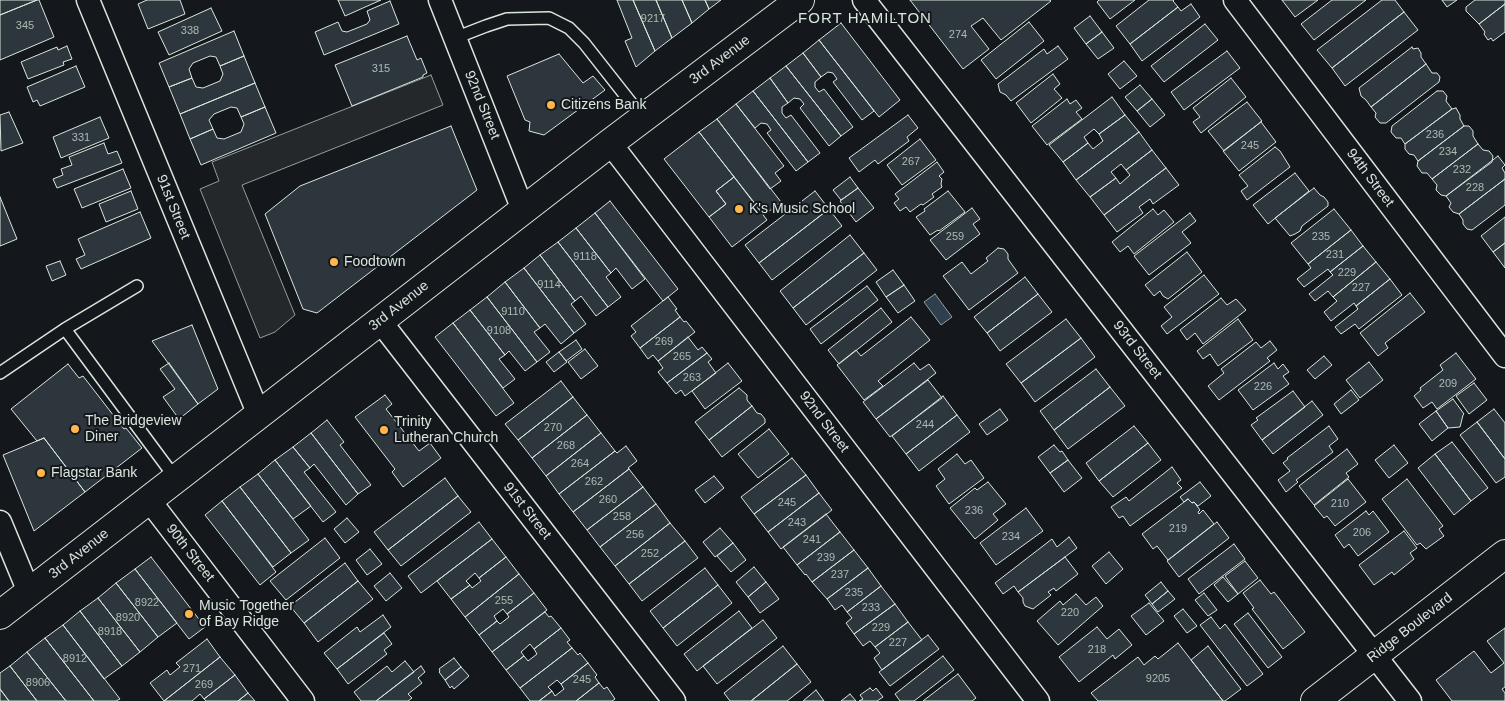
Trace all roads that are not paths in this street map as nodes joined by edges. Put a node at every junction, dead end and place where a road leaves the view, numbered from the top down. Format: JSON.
{"nodes":[{"id":1,"x":88,"y":0,"type":"edge"},
{"id":2,"x":440,"y":0,"type":"edge"},
{"id":3,"x":800,"y":0,"type":"edge"},
{"id":4,"x":864,"y":0,"type":"edge"},
{"id":5,"x":1235,"y":0,"type":"edge"},
{"id":6,"x":455,"y":38,"type":"junction"},
{"id":7,"x":643,"y":118,"type":"junction"},
{"id":8,"x":610,"y":143,"type":"junction"},
{"id":9,"x":523,"y":210,"type":"junction"},
{"id":10,"x":137,"y":286,"type":"dead end"},
{"id":11,"x":380,"y":321,"type":"junction"},
{"id":12,"x":65,"y":329,"type":"junction"},
{"id":13,"x":1505,"y":356,"type":"edge"},
{"id":14,"x":0,"y":373,"type":"edge"},
{"id":15,"x":259,"y":415,"type":"junction"},
{"id":16,"x":176,"y":479,"type":"junction"},
{"id":17,"x":149,"y":500,"type":"junction"},
{"id":18,"x":0,"y":522,"type":"edge"},
{"id":19,"x":1505,"y":554,"type":"edge"},
{"id":20,"x":29,"y":592,"type":"junction"},
{"id":21,"x":0,"y":615,"type":"edge"},
{"id":22,"x":1374,"y":655,"type":"junction"},
{"id":23,"x":303,"y":701,"type":"edge"},
{"id":24,"x":674,"y":701,"type":"edge"},
{"id":25,"x":1038,"y":701,"type":"edge"},
{"id":26,"x":1315,"y":701,"type":"edge"},
{"id":27,"x":1410,"y":701,"type":"edge"}],
"edges":[{"from":1,"to":15,"type":"street","name":"91st Street"},
{"from":2,"to":6,"type":"street","name":"92nd Street"},
{"from":3,"to":7,"type":"street","name":"3rd Avenue"},
{"from":4,"to":22,"type":"street","name":"93rd Street"},
{"from":5,"to":13,"type":"street","name":"94th Street"},
{"from":6,"to":7,"type":"lane"},
{"from":6,"to":9,"type":"street","name":"92nd Street"},
{"from":7,"to":8,"type":"street","name":"3rd Avenue"},
{"from":8,"to":9,"type":"street","name":"3rd Avenue"},
{"from":8,"to":25,"type":"street","name":"92nd Street"},
{"from":9,"to":11,"type":"street","name":"3rd Avenue"},
{"from":10,"to":12,"type":"lane"},
{"from":11,"to":15,"type":"street","name":"3rd Avenue"},
{"from":11,"to":24,"type":"street","name":"91st Street"},
{"from":12,"to":14,"type":"lane"},
{"from":12,"to":16,"type":"lane"},
{"from":15,"to":16,"type":"street","name":"3rd Avenue"},
{"from":16,"to":17,"type":"street","name":"3rd Avenue"},
{"from":17,"to":20,"type":"street","name":"3rd Avenue"},
{"from":17,"to":23,"type":"street","name":"90th Street"},
{"from":18,"to":20,"type":"street"},
{"from":19,"to":22,"type":"street","name":"Ridge Boulevard"},
{"from":20,"to":21,"type":"street","name":"3rd Avenue"},
{"from":22,"to":26,"type":"street","name":"Ridge Boulevard"},
{"from":22,"to":27,"type":"street","name":"93rd Street"}]}
